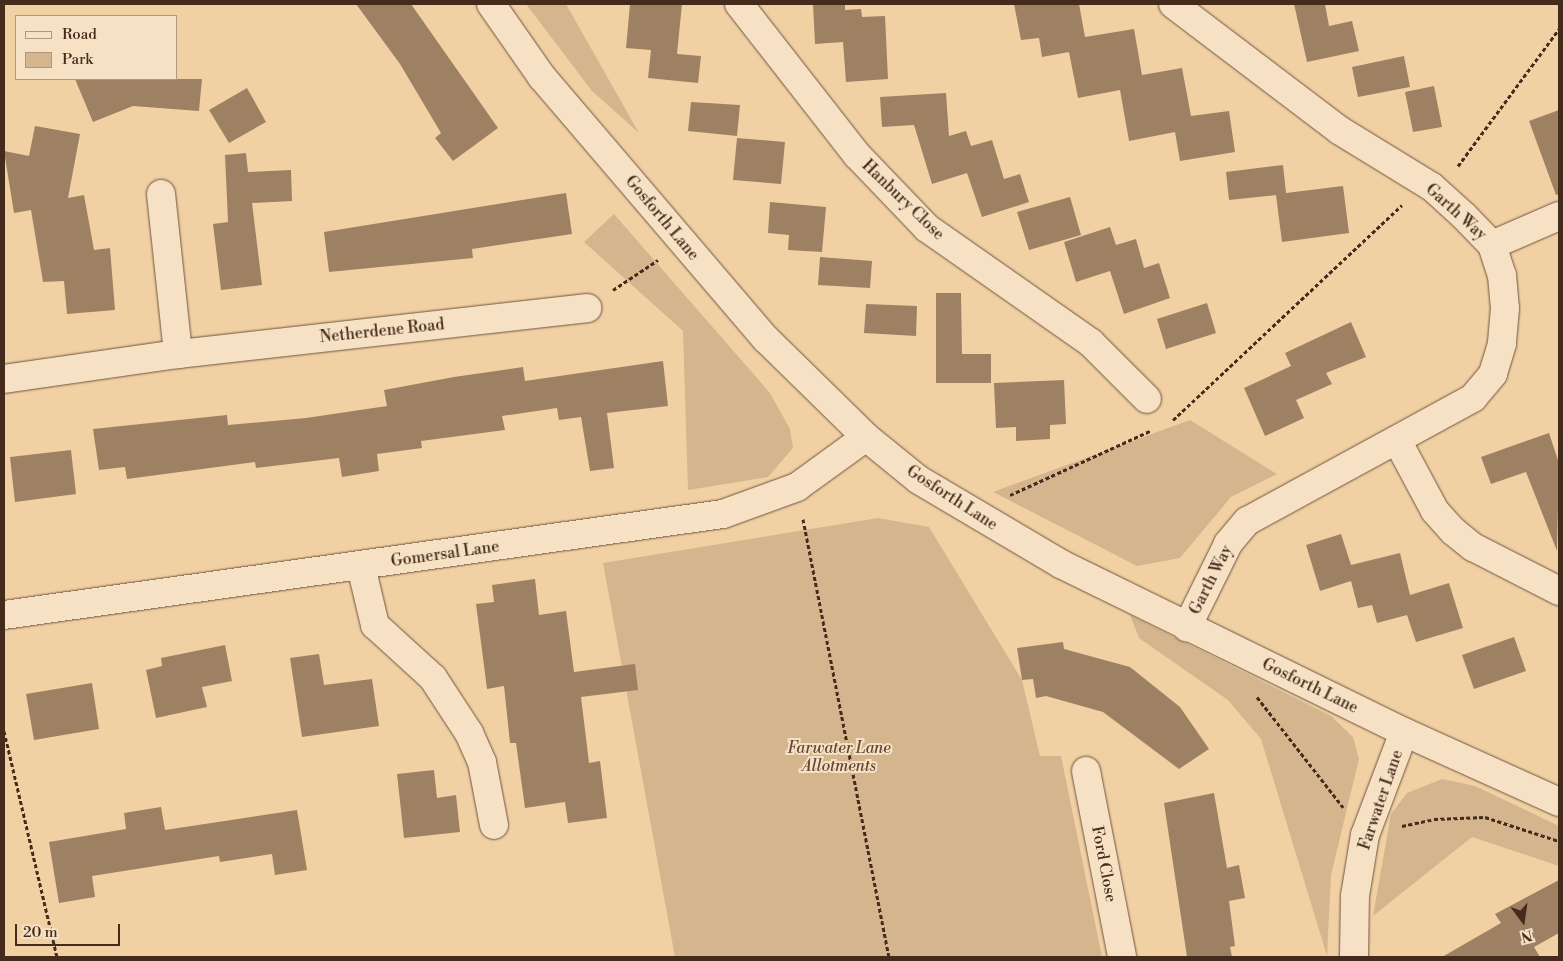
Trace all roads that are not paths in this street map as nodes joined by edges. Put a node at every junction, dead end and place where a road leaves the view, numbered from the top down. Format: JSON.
{"nodes":[{"id":1,"x":491,"y":4,"type":"edge"},
{"id":2,"x":739,"y":4,"type":"edge"},
{"id":3,"x":1173,"y":4,"type":"edge"},
{"id":4,"x":161,"y":194,"type":"dead end"},
{"id":5,"x":1559,"y":216,"type":"edge"},
{"id":6,"x":1492,"y":245,"type":"junction"},
{"id":7,"x":587,"y":308,"type":"road end"},
{"id":8,"x":178,"y":354,"type":"junction"},
{"id":9,"x":4,"y":379,"type":"edge"},
{"id":10,"x":1148,"y":399,"type":"dead end"},
{"id":11,"x":866,"y":437,"type":"junction"},
{"id":12,"x":1398,"y":442,"type":"junction"},
{"id":13,"x":361,"y":566,"type":"junction"},
{"id":14,"x":1559,"y":591,"type":"edge"},
{"id":15,"x":4,"y":615,"type":"edge"},
{"id":16,"x":1187,"y":627,"type":"junction"},
{"id":17,"x":1404,"y":732,"type":"junction"},
{"id":18,"x":1086,"y":771,"type":"dead end"},
{"id":19,"x":1559,"y":802,"type":"edge"},
{"id":20,"x":494,"y":825,"type":"dead end"},
{"id":21,"x":1122,"y":957,"type":"edge"},
{"id":22,"x":1354,"y":957,"type":"edge"}],
"edges":[{"from":1,"to":11,"type":"street","name":"Gosforth Lane"},
{"from":2,"to":10,"type":"street","name":"Hanbury Close"},
{"from":3,"to":6,"type":"street","name":"Garth Way"},
{"from":4,"to":8,"type":"street"},
{"from":5,"to":6,"type":"street"},
{"from":6,"to":12,"type":"street","name":"Garth Way"},
{"from":7,"to":8,"type":"street","name":"Netherdene Road"},
{"from":8,"to":9,"type":"street","name":"Netherdene Road"},
{"from":11,"to":13,"type":"street","name":"Gomersal Lane"},
{"from":11,"to":16,"type":"street","name":"Gosforth Lane"},
{"from":12,"to":14,"type":"street"},
{"from":12,"to":16,"type":"street","name":"Garth Way"},
{"from":13,"to":15,"type":"street","name":"Gomersal Lane"},
{"from":13,"to":20,"type":"street"},
{"from":16,"to":17,"type":"street","name":"Gosforth Lane"},
{"from":17,"to":19,"type":"street","name":"Gosforth Lane"},
{"from":17,"to":22,"type":"street","name":"Farwater Lane"},
{"from":18,"to":21,"type":"street","name":"Ford Close"}]}
